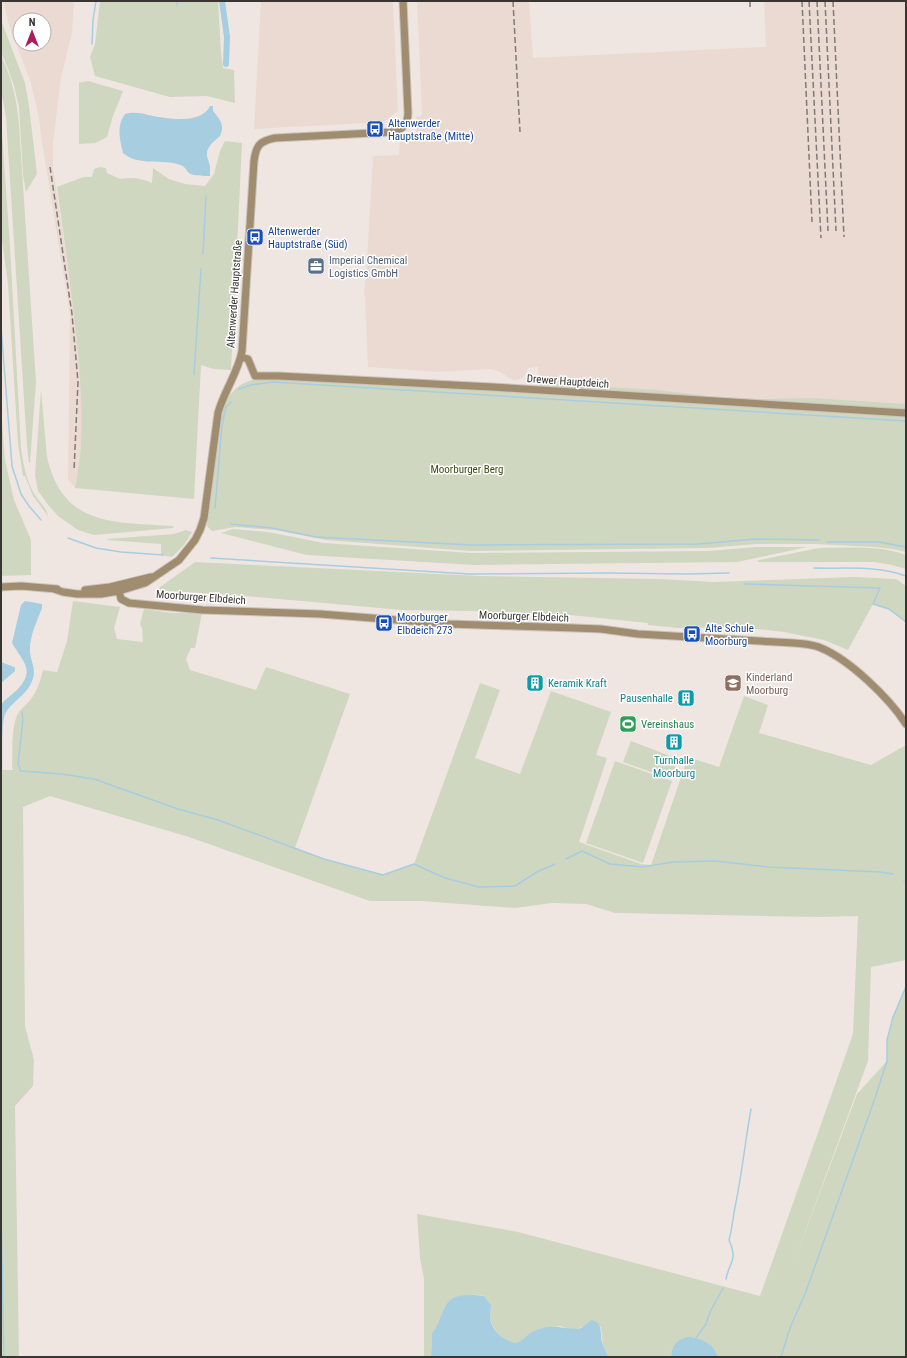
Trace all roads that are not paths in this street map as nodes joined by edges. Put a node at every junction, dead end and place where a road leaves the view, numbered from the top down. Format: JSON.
{"nodes":[{"id":1,"x":403,"y":1,"type":"edge"},
{"id":2,"x":241,"y":357,"type":"junction"},
{"id":3,"x":906,"y":413,"type":"edge"},
{"id":4,"x":156,"y":576,"type":"junction"},
{"id":5,"x":1,"y":587,"type":"edge"},
{"id":6,"x":110,"y":587,"type":"junction"},
{"id":7,"x":54,"y":589,"type":"junction"},
{"id":8,"x":119,"y":591,"type":"junction"},
{"id":9,"x":906,"y":724,"type":"edge"}],
"edges":[{"from":1,"to":2,"type":"street","name":"Altenwerder Hauptstraße"},
{"from":2,"to":3,"type":"street","name":"Drewer Hauptdeich"},
{"from":2,"to":4,"type":"street","name":"Altenwerder Hauptstraße"},
{"from":4,"to":6,"type":"street","name":"Altenwerder Hauptstraße"},
{"from":4,"to":8,"type":"street","name":"Altenwerder Hauptstraße"},
{"from":5,"to":7,"type":"street"},
{"from":6,"to":7,"type":"street"},
{"from":6,"to":8,"type":"street","name":"Moorburger Elbdeich"},
{"from":7,"to":8,"type":"street"},
{"from":8,"to":9,"type":"street","name":"Moorburger Elbdeich"}]}
